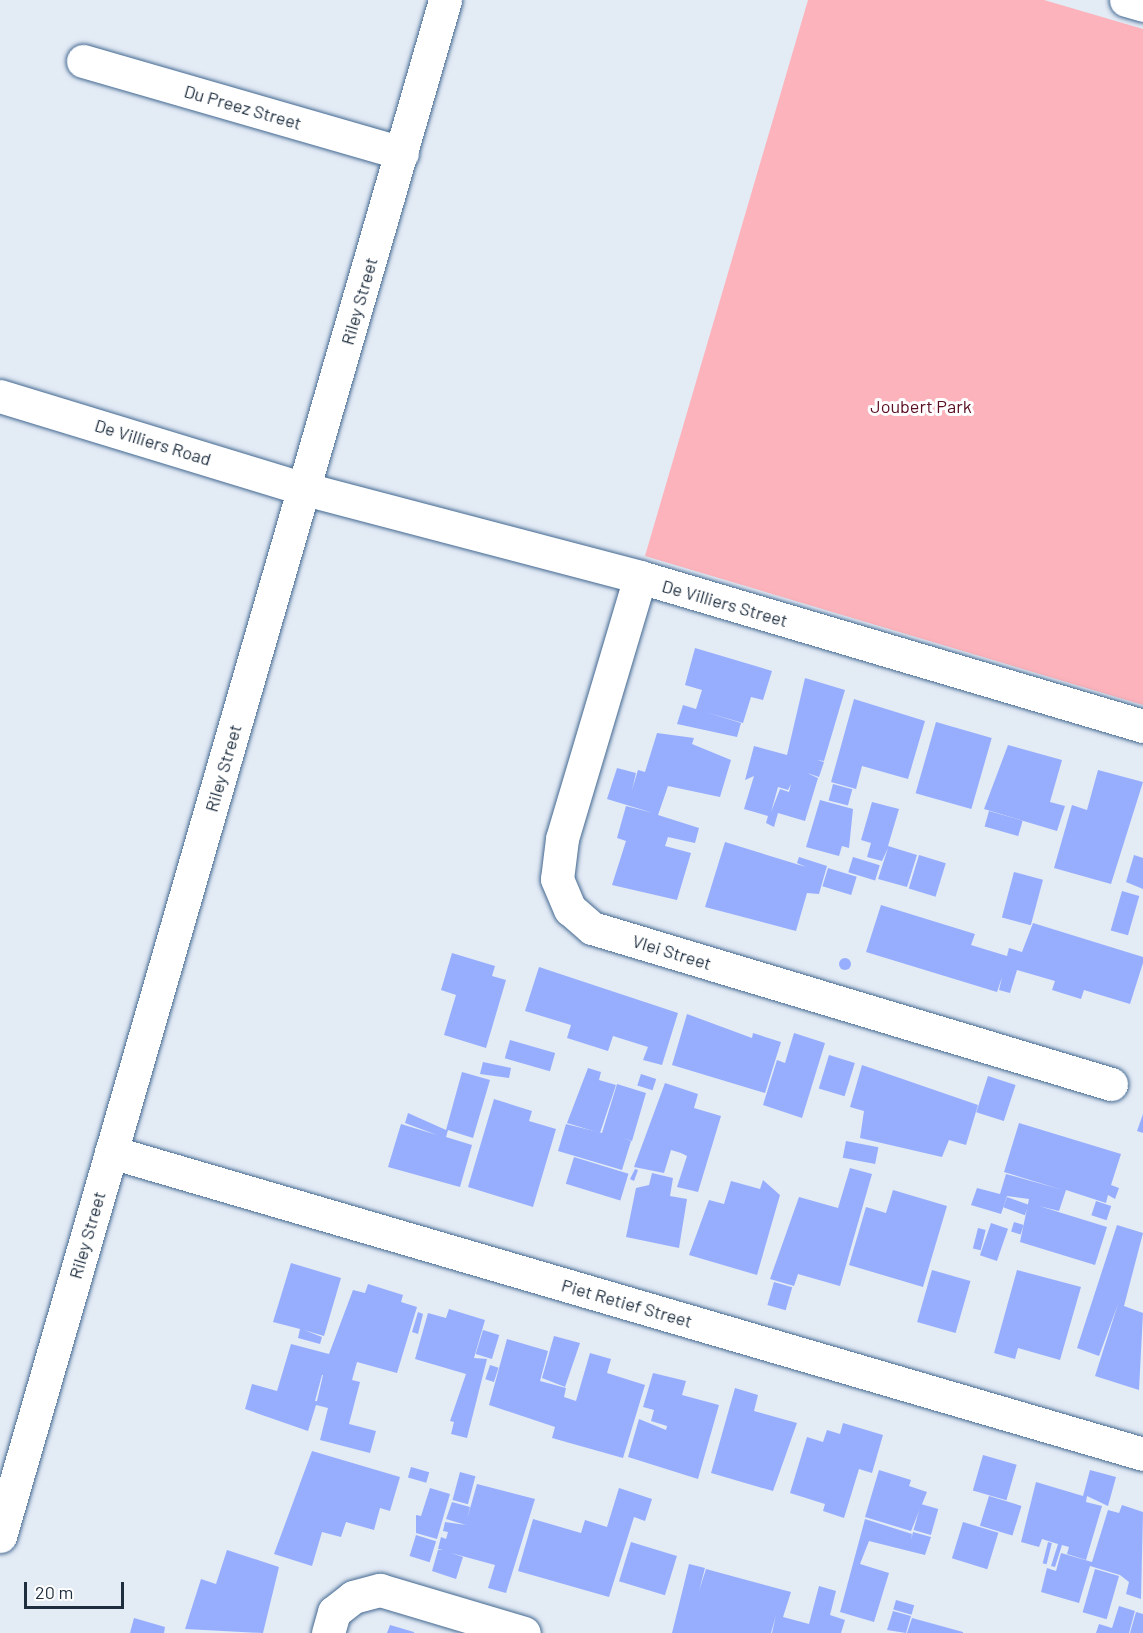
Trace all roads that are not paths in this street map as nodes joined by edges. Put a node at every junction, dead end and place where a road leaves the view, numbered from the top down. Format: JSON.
{"nodes":[{"id":1,"x":445,"y":0,"type":"edge"},
{"id":2,"x":1126,"y":0,"type":"edge"},
{"id":3,"x":1143,"y":5,"type":"edge"},
{"id":4,"x":83,"y":61,"type":"dead end"},
{"id":5,"x":402,"y":153,"type":"junction"},
{"id":6,"x":0,"y":396,"type":"edge"},
{"id":7,"x":305,"y":489,"type":"junction"},
{"id":8,"x":640,"y":578,"type":"junction"},
{"id":9,"x":1143,"y":726,"type":"edge"},
{"id":10,"x":1111,"y":1084,"type":"dead end"},
{"id":11,"x":111,"y":1152,"type":"junction"},
{"id":12,"x":1143,"y":1454,"type":"edge"},
{"id":13,"x":0,"y":1536,"type":"edge"},
{"id":14,"x":328,"y":1633,"type":"edge"},
{"id":15,"x":524,"y":1633,"type":"edge"}],
"edges":[{"from":1,"to":5,"type":"street","name":"Riley Street"},
{"from":2,"to":3,"type":"street"},
{"from":4,"to":5,"type":"street","name":"Du Preez Street"},
{"from":5,"to":7,"type":"street","name":"Riley Street"},
{"from":6,"to":7,"type":"street","name":"De Villiers Road"},
{"from":7,"to":8,"type":"street","name":"De Villiers Street"},
{"from":7,"to":11,"type":"street","name":"Riley Street"},
{"from":8,"to":9,"type":"street","name":"De Villiers Street"},
{"from":8,"to":10,"type":"street","name":"Vlei Street"},
{"from":11,"to":12,"type":"street","name":"Piet Retief Street"},
{"from":11,"to":13,"type":"street","name":"Riley Street"},
{"from":14,"to":15,"type":"street"}]}
